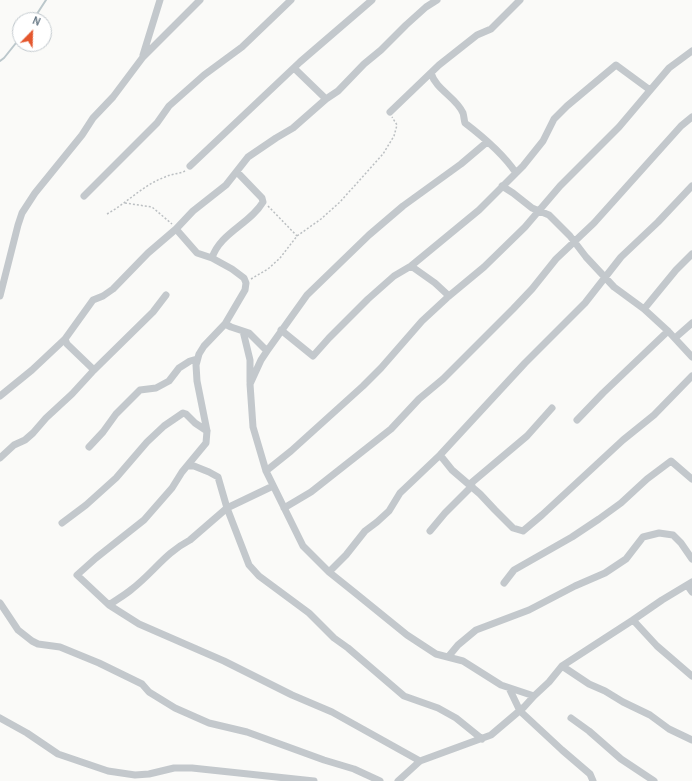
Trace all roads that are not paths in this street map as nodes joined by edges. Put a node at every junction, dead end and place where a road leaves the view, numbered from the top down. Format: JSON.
{"nodes":[{"id":1,"x":160,"y":0,"type":"edge"},
{"id":2,"x":200,"y":0,"type":"edge"},
{"id":3,"x":290,"y":0,"type":"edge"},
{"id":4,"x":372,"y":0,"type":"edge"},
{"id":5,"x":437,"y":0,"type":"edge"},
{"id":6,"x":520,"y":0,"type":"edge"},
{"id":7,"x":692,"y":51,"type":"edge"},
{"id":8,"x":143,"y":57,"type":"junction"},
{"id":9,"x":294,"y":68,"type":"junction"},
{"id":10,"x":431,"y":72,"type":"junction"},
{"id":11,"x":650,"y":90,"type":"junction"},
{"id":12,"x":326,"y":99,"type":"junction"},
{"id":13,"x":390,"y":112,"type":"road end"},
{"id":14,"x":692,"y":116,"type":"edge"},
{"id":15,"x":487,"y":142,"type":"junction"},
{"id":16,"x":190,"y":166,"type":"road end"},
{"id":17,"x":237,"y":172,"type":"junction"},
{"id":18,"x":516,"y":173,"type":"junction"},
{"id":19,"x":502,"y":186,"type":"junction"},
{"id":20,"x":692,"y":186,"type":"edge"},
{"id":21,"x":84,"y":196,"type":"dead end"},
{"id":22,"x":540,"y":211,"type":"junction"},
{"id":23,"x":176,"y":229,"type":"junction"},
{"id":24,"x":574,"y":242,"type":"junction"},
{"id":25,"x":692,"y":254,"type":"edge"},
{"id":26,"x":212,"y":258,"type":"junction"},
{"id":27,"x":411,"y":266,"type":"junction"},
{"id":28,"x":606,"y":277,"type":"junction"},
{"id":29,"x":166,"y":295,"type":"dead end"},
{"id":30,"x":0,"y":296,"type":"edge"},
{"id":31,"x":449,"y":296,"type":"junction"},
{"id":32,"x":644,"y":309,"type":"junction"},
{"id":33,"x":692,"y":323,"type":"edge"},
{"id":34,"x":226,"y":324,"type":"junction"},
{"id":35,"x":282,"y":330,"type":"junction"},
{"id":36,"x":243,"y":331,"type":"junction"},
{"id":37,"x":668,"y":331,"type":"junction"},
{"id":38,"x":675,"y":338,"type":"junction"},
{"id":39,"x":65,"y":339,"type":"junction"},
{"id":40,"x":267,"y":351,"type":"junction"},
{"id":41,"x":692,"y":357,"type":"edge"},
{"id":42,"x":198,"y":359,"type":"junction"},
{"id":43,"x":250,"y":360,"type":"junction"},
{"id":44,"x":261,"y":360,"type":"junction"},
{"id":45,"x":94,"y":370,"type":"junction"},
{"id":46,"x":692,"y":376,"type":"edge"},
{"id":47,"x":250,"y":384,"type":"junction"},
{"id":48,"x":0,"y":396,"type":"edge"},
{"id":49,"x":552,"y":408,"type":"dead end"},
{"id":50,"x":577,"y":420,"type":"dead end"},
{"id":51,"x":207,"y":431,"type":"junction"},
{"id":52,"x":89,"y":447,"type":"dead end"},
{"id":53,"x":440,"y":455,"type":"junction"},
{"id":54,"x":0,"y":458,"type":"edge"},
{"id":55,"x":188,"y":466,"type":"junction"},
{"id":56,"x":266,"y":471,"type":"junction"},
{"id":57,"x":692,"y":479,"type":"edge"},
{"id":58,"x":471,"y":485,"type":"junction"},
{"id":59,"x":273,"y":486,"type":"junction"},
{"id":60,"x":227,"y":508,"type":"junction"},
{"id":61,"x":284,"y":508,"type":"junction"},
{"id":62,"x":62,"y":523,"type":"dead end"},
{"id":63,"x":430,"y":531,"type":"dead end"},
{"id":64,"x":692,"y":559,"type":"edge"},
{"id":65,"x":329,"y":572,"type":"junction"},
{"id":66,"x":504,"y":583,"type":"dead end"},
{"id":67,"x":690,"y":583,"type":"edge"},
{"id":68,"x":692,"y":592,"type":"edge"},
{"id":69,"x":0,"y":603,"type":"edge"},
{"id":70,"x":109,"y":605,"type":"junction"},
{"id":71,"x":633,"y":620,"type":"junction"},
{"id":72,"x":448,"y":657,"type":"junction"},
{"id":73,"x":562,"y":666,"type":"junction"},
{"id":74,"x":692,"y":676,"type":"edge"},
{"id":75,"x":509,"y":688,"type":"junction"},
{"id":76,"x":534,"y":696,"type":"junction"},
{"id":77,"x":520,"y":710,"type":"junction"},
{"id":78,"x":0,"y":718,"type":"edge"},
{"id":79,"x":571,"y":718,"type":"dead end"},
{"id":80,"x":482,"y":739,"type":"junction"},
{"id":81,"x":692,"y":740,"type":"edge"},
{"id":82,"x":420,"y":762,"type":"junction"},
{"id":83,"x":148,"y":777,"type":"edge"},
{"id":84,"x":314,"y":781,"type":"edge"},
{"id":85,"x":380,"y":781,"type":"edge"},
{"id":86,"x":398,"y":781,"type":"edge"},
{"id":87,"x":593,"y":781,"type":"edge"},
{"id":88,"x":654,"y":781,"type":"edge"}],
"edges":[{"from":1,"to":8,"type":"street"},
{"from":2,"to":8,"type":"street"},
{"from":3,"to":21,"type":"street"},
{"from":4,"to":9,"type":"street"},
{"from":5,"to":12,"type":"street"},
{"from":6,"to":10,"type":"street"},
{"from":7,"to":11,"type":"street"},
{"from":8,"to":30,"type":"street"},
{"from":9,"to":12,"type":"street"},
{"from":9,"to":16,"type":"street"},
{"from":10,"to":13,"type":"street"},
{"from":10,"to":15,"type":"street"},
{"from":11,"to":18,"type":"street"},
{"from":11,"to":22,"type":"street"},
{"from":12,"to":17,"type":"street"},
{"from":14,"to":24,"type":"street"},
{"from":15,"to":18,"type":"street"},
{"from":15,"to":35,"type":"street"},
{"from":17,"to":23,"type":"street"},
{"from":17,"to":26,"type":"street"},
{"from":18,"to":19,"type":"street"},
{"from":19,"to":22,"type":"street"},
{"from":19,"to":27,"type":"street"},
{"from":20,"to":28,"type":"street"},
{"from":22,"to":24,"type":"street"},
{"from":22,"to":31,"type":"street"},
{"from":23,"to":26,"type":"street"},
{"from":23,"to":39,"type":"street"},
{"from":24,"to":28,"type":"street"},
{"from":24,"to":61,"type":"street"},
{"from":25,"to":32,"type":"street"},
{"from":26,"to":34,"type":"street"},
{"from":27,"to":31,"type":"street"},
{"from":27,"to":35,"type":"street"},
{"from":28,"to":32,"type":"street"},
{"from":28,"to":53,"type":"street"},
{"from":29,"to":45,"type":"street"},
{"from":31,"to":56,"type":"street"},
{"from":32,"to":37,"type":"street"},
{"from":33,"to":38,"type":"street"},
{"from":34,"to":36,"type":"street"},
{"from":34,"to":42,"type":"street"},
{"from":35,"to":40,"type":"street"},
{"from":36,"to":40,"type":"street"},
{"from":36,"to":43,"type":"street"},
{"from":37,"to":38,"type":"street"},
{"from":37,"to":50,"type":"street"},
{"from":38,"to":41,"type":"street"},
{"from":39,"to":45,"type":"street"},
{"from":39,"to":48,"type":"street"},
{"from":40,"to":44,"type":"street"},
{"from":42,"to":51,"type":"street"},
{"from":42,"to":52,"type":"street"},
{"from":43,"to":44,"type":"street"},
{"from":43,"to":47,"type":"street"},
{"from":44,"to":47,"type":"street"},
{"from":45,"to":54,"type":"street"},
{"from":46,"to":58,"type":"street"},
{"from":47,"to":56,"type":"street"},
{"from":49,"to":58,"type":"street"},
{"from":51,"to":55,"type":"street"},
{"from":51,"to":62,"type":"street"},
{"from":53,"to":58,"type":"street"},
{"from":53,"to":65,"type":"street"},
{"from":55,"to":60,"type":"street"},
{"from":55,"to":70,"type":"street"},
{"from":56,"to":59,"type":"street"},
{"from":57,"to":66,"type":"street"},
{"from":58,"to":63,"type":"street"},
{"from":59,"to":60,"type":"street"},
{"from":59,"to":61,"type":"street"},
{"from":60,"to":70,"type":"street"},
{"from":60,"to":80,"type":"street"},
{"from":61,"to":65,"type":"street"},
{"from":64,"to":72,"type":"street"},
{"from":65,"to":72,"type":"street"},
{"from":67,"to":68,"type":"street"},
{"from":67,"to":71,"type":"street"},
{"from":69,"to":85,"type":"street"},
{"from":70,"to":82,"type":"street"},
{"from":71,"to":73,"type":"street"},
{"from":71,"to":74,"type":"street"},
{"from":72,"to":75,"type":"street"},
{"from":73,"to":76,"type":"street"},
{"from":73,"to":81,"type":"street"},
{"from":75,"to":76,"type":"street"},
{"from":75,"to":77,"type":"street"},
{"from":76,"to":77,"type":"street"},
{"from":77,"to":80,"type":"street"},
{"from":77,"to":87,"type":"street"},
{"from":78,"to":83,"type":"street"},
{"from":79,"to":88,"type":"street"},
{"from":80,"to":82,"type":"street"},
{"from":82,"to":86,"type":"street"},
{"from":83,"to":84,"type":"street"}]}
